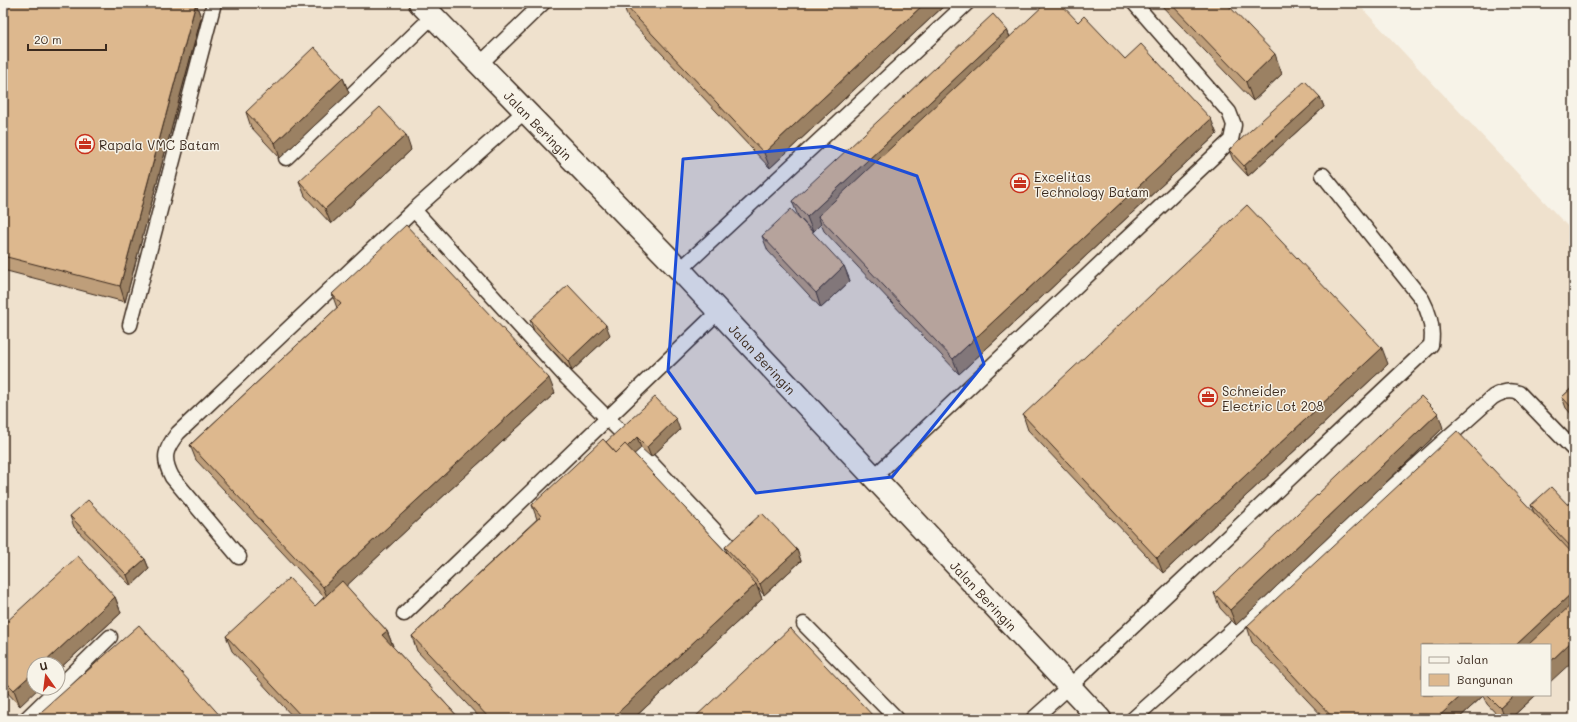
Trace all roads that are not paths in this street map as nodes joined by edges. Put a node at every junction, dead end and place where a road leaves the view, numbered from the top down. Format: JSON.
{"nodes":[{"id":1,"x":214,"y":3,"type":"edge"},
{"id":2,"x":543,"y":3,"type":"edge"},
{"id":3,"x":967,"y":3,"type":"edge"},
{"id":4,"x":1134,"y":3,"type":"edge"},
{"id":5,"x":427,"y":10,"type":"edge"},
{"id":6,"x":480,"y":64,"type":"junction"},
{"id":7,"x":525,"y":111,"type":"junction"},
{"id":8,"x":286,"y":158,"type":"dead end"},
{"id":9,"x":1323,"y":175,"type":"dead end"},
{"id":10,"x":414,"y":210,"type":"junction"},
{"id":11,"x":680,"y":270,"type":"junction"},
{"id":12,"x":719,"y":312,"type":"junction"},
{"id":13,"x":130,"y":325,"type":"dead end"},
{"id":14,"x":608,"y":418,"type":"junction"},
{"id":15,"x":627,"y":438,"type":"edge"},
{"id":16,"x":639,"y":450,"type":"edge"},
{"id":17,"x":1574,"y":450,"type":"edge"},
{"id":18,"x":874,"y":477,"type":"junction"},
{"id":19,"x":735,"y":552,"type":"edge"},
{"id":20,"x":239,"y":557,"type":"dead end"},
{"id":21,"x":404,"y":614,"type":"dead end"},
{"id":22,"x":804,"y":624,"type":"dead end"},
{"id":23,"x":110,"y":638,"type":"dead end"},
{"id":24,"x":66,"y":680,"type":"edge"},
{"id":25,"x":1070,"y":686,"type":"junction"},
{"id":26,"x":50,"y":696,"type":"edge"},
{"id":27,"x":26,"y":719,"type":"edge"},
{"id":28,"x":897,"y":719,"type":"edge"},
{"id":29,"x":1033,"y":719,"type":"edge"},
{"id":30,"x":1100,"y":719,"type":"edge"},
{"id":31,"x":1133,"y":719,"type":"edge"}],
"edges":[{"from":1,"to":13,"type":"lane"},
{"from":2,"to":6,"type":"lane"},
{"from":3,"to":11,"type":"lane"},
{"from":4,"to":18,"type":"lane"},
{"from":5,"to":6,"type":"street","name":"Jalan Beringin"},
{"from":5,"to":8,"type":"lane"},
{"from":6,"to":7,"type":"street","name":"Jalan Beringin"},
{"from":7,"to":10,"type":"lane"},
{"from":7,"to":11,"type":"street","name":"Jalan Beringin"},
{"from":9,"to":25,"type":"lane"},
{"from":10,"to":14,"type":"lane"},
{"from":10,"to":20,"type":"lane"},
{"from":11,"to":12,"type":"street","name":"Jalan Beringin"},
{"from":12,"to":14,"type":"lane"},
{"from":12,"to":18,"type":"street","name":"Jalan Beringin"},
{"from":14,"to":15,"type":"lane"},
{"from":14,"to":21,"type":"lane"},
{"from":16,"to":19,"type":"lane"},
{"from":17,"to":31,"type":"lane"},
{"from":18,"to":25,"type":"street","name":"Jalan Beringin"},
{"from":22,"to":28,"type":"lane"},
{"from":23,"to":24,"type":"lane"},
{"from":25,"to":29,"type":"lane"},
{"from":25,"to":30,"type":"street","name":"Jalan Beringin"},
{"from":26,"to":27,"type":"lane"}]}
